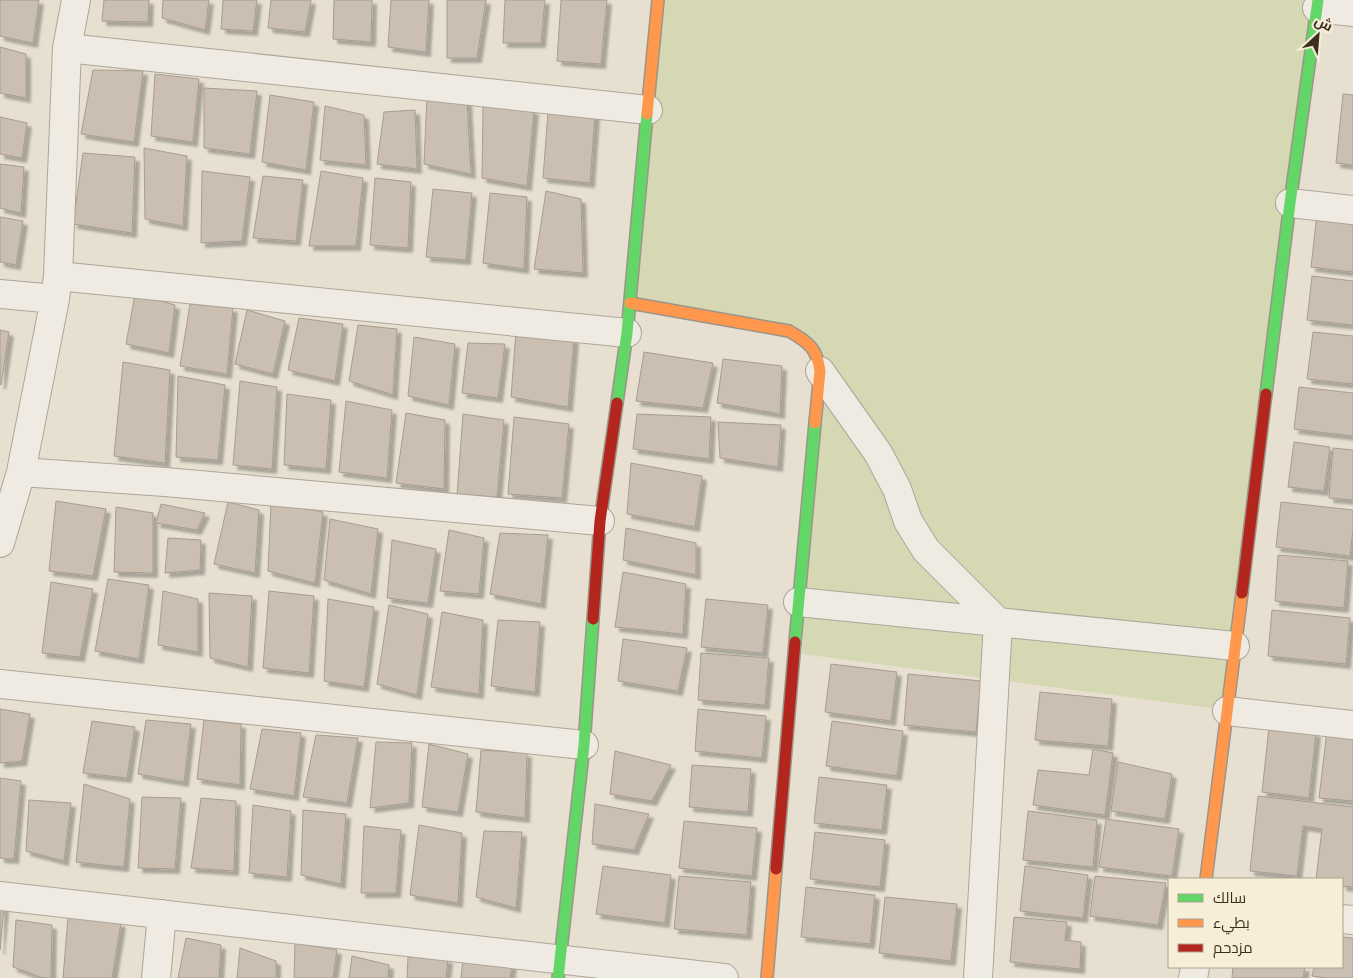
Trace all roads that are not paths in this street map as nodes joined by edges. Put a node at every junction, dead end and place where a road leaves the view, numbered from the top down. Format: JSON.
{"nodes":[{"id":1,"x":76,"y":0,"type":"edge"},
{"id":2,"x":658,"y":0,"type":"edge"},
{"id":3,"x":1317,"y":4,"type":"edge"},
{"id":4,"x":1353,"y":12,"type":"edge"},
{"id":5,"x":67,"y":48,"type":"junction"},
{"id":6,"x":648,"y":110,"type":"junction"},
{"id":7,"x":1290,"y":203,"type":"junction"},
{"id":8,"x":1353,"y":210,"type":"edge"},
{"id":9,"x":57,"y":288,"type":"junction"},
{"id":10,"x":0,"y":294,"type":"edge"},
{"id":11,"x":630,"y":303,"type":"junction"},
{"id":12,"x":627,"y":333,"type":"junction"},
{"id":13,"x":820,"y":371,"type":"junction"},
{"id":14,"x":21,"y":472,"type":"junction"},
{"id":15,"x":600,"y":521,"type":"junction"},
{"id":16,"x":0,"y":540,"type":"edge"},
{"id":17,"x":798,"y":602,"type":"junction"},
{"id":18,"x":998,"y":622,"type":"junction"},
{"id":19,"x":1235,"y":646,"type":"junction"},
{"id":20,"x":0,"y":684,"type":"edge"},
{"id":21,"x":1227,"y":711,"type":"junction"},
{"id":22,"x":1353,"y":725,"type":"edge"},
{"id":23,"x":584,"y":745,"type":"junction"},
{"id":24,"x":1206,"y":878,"type":"edge"},
{"id":25,"x":0,"y":896,"type":"edge"},
{"id":26,"x":162,"y":914,"type":"junction"},
{"id":27,"x":560,"y":968,"type":"edge"},
{"id":28,"x":156,"y":978,"type":"edge"},
{"id":29,"x":724,"y":978,"type":"edge"},
{"id":30,"x":767,"y":978,"type":"edge"},
{"id":31,"x":978,"y":978,"type":"edge"}],
"edges":[{"from":1,"to":5,"type":"street"},
{"from":2,"to":6,"type":"street"},
{"from":3,"to":4,"type":"street"},
{"from":3,"to":7,"type":"street"},
{"from":5,"to":6,"type":"street"},
{"from":5,"to":9,"type":"street"},
{"from":6,"to":11,"type":"street"},
{"from":7,"to":8,"type":"street"},
{"from":7,"to":19,"type":"street"},
{"from":9,"to":10,"type":"street"},
{"from":9,"to":12,"type":"street"},
{"from":9,"to":14,"type":"street"},
{"from":11,"to":12,"type":"street"},
{"from":11,"to":13,"type":"street"},
{"from":12,"to":15,"type":"street"},
{"from":13,"to":17,"type":"street"},
{"from":13,"to":18,"type":"street"},
{"from":14,"to":15,"type":"street"},
{"from":14,"to":16,"type":"street"},
{"from":15,"to":23,"type":"street"},
{"from":17,"to":18,"type":"street"},
{"from":17,"to":30,"type":"street"},
{"from":18,"to":19,"type":"street"},
{"from":18,"to":31,"type":"street"},
{"from":19,"to":21,"type":"street"},
{"from":20,"to":23,"type":"street"},
{"from":21,"to":22,"type":"street"},
{"from":21,"to":24,"type":"street"},
{"from":23,"to":27,"type":"street"},
{"from":25,"to":26,"type":"street"},
{"from":26,"to":27,"type":"street"},
{"from":26,"to":28,"type":"street"},
{"from":27,"to":29,"type":"street"}]}
